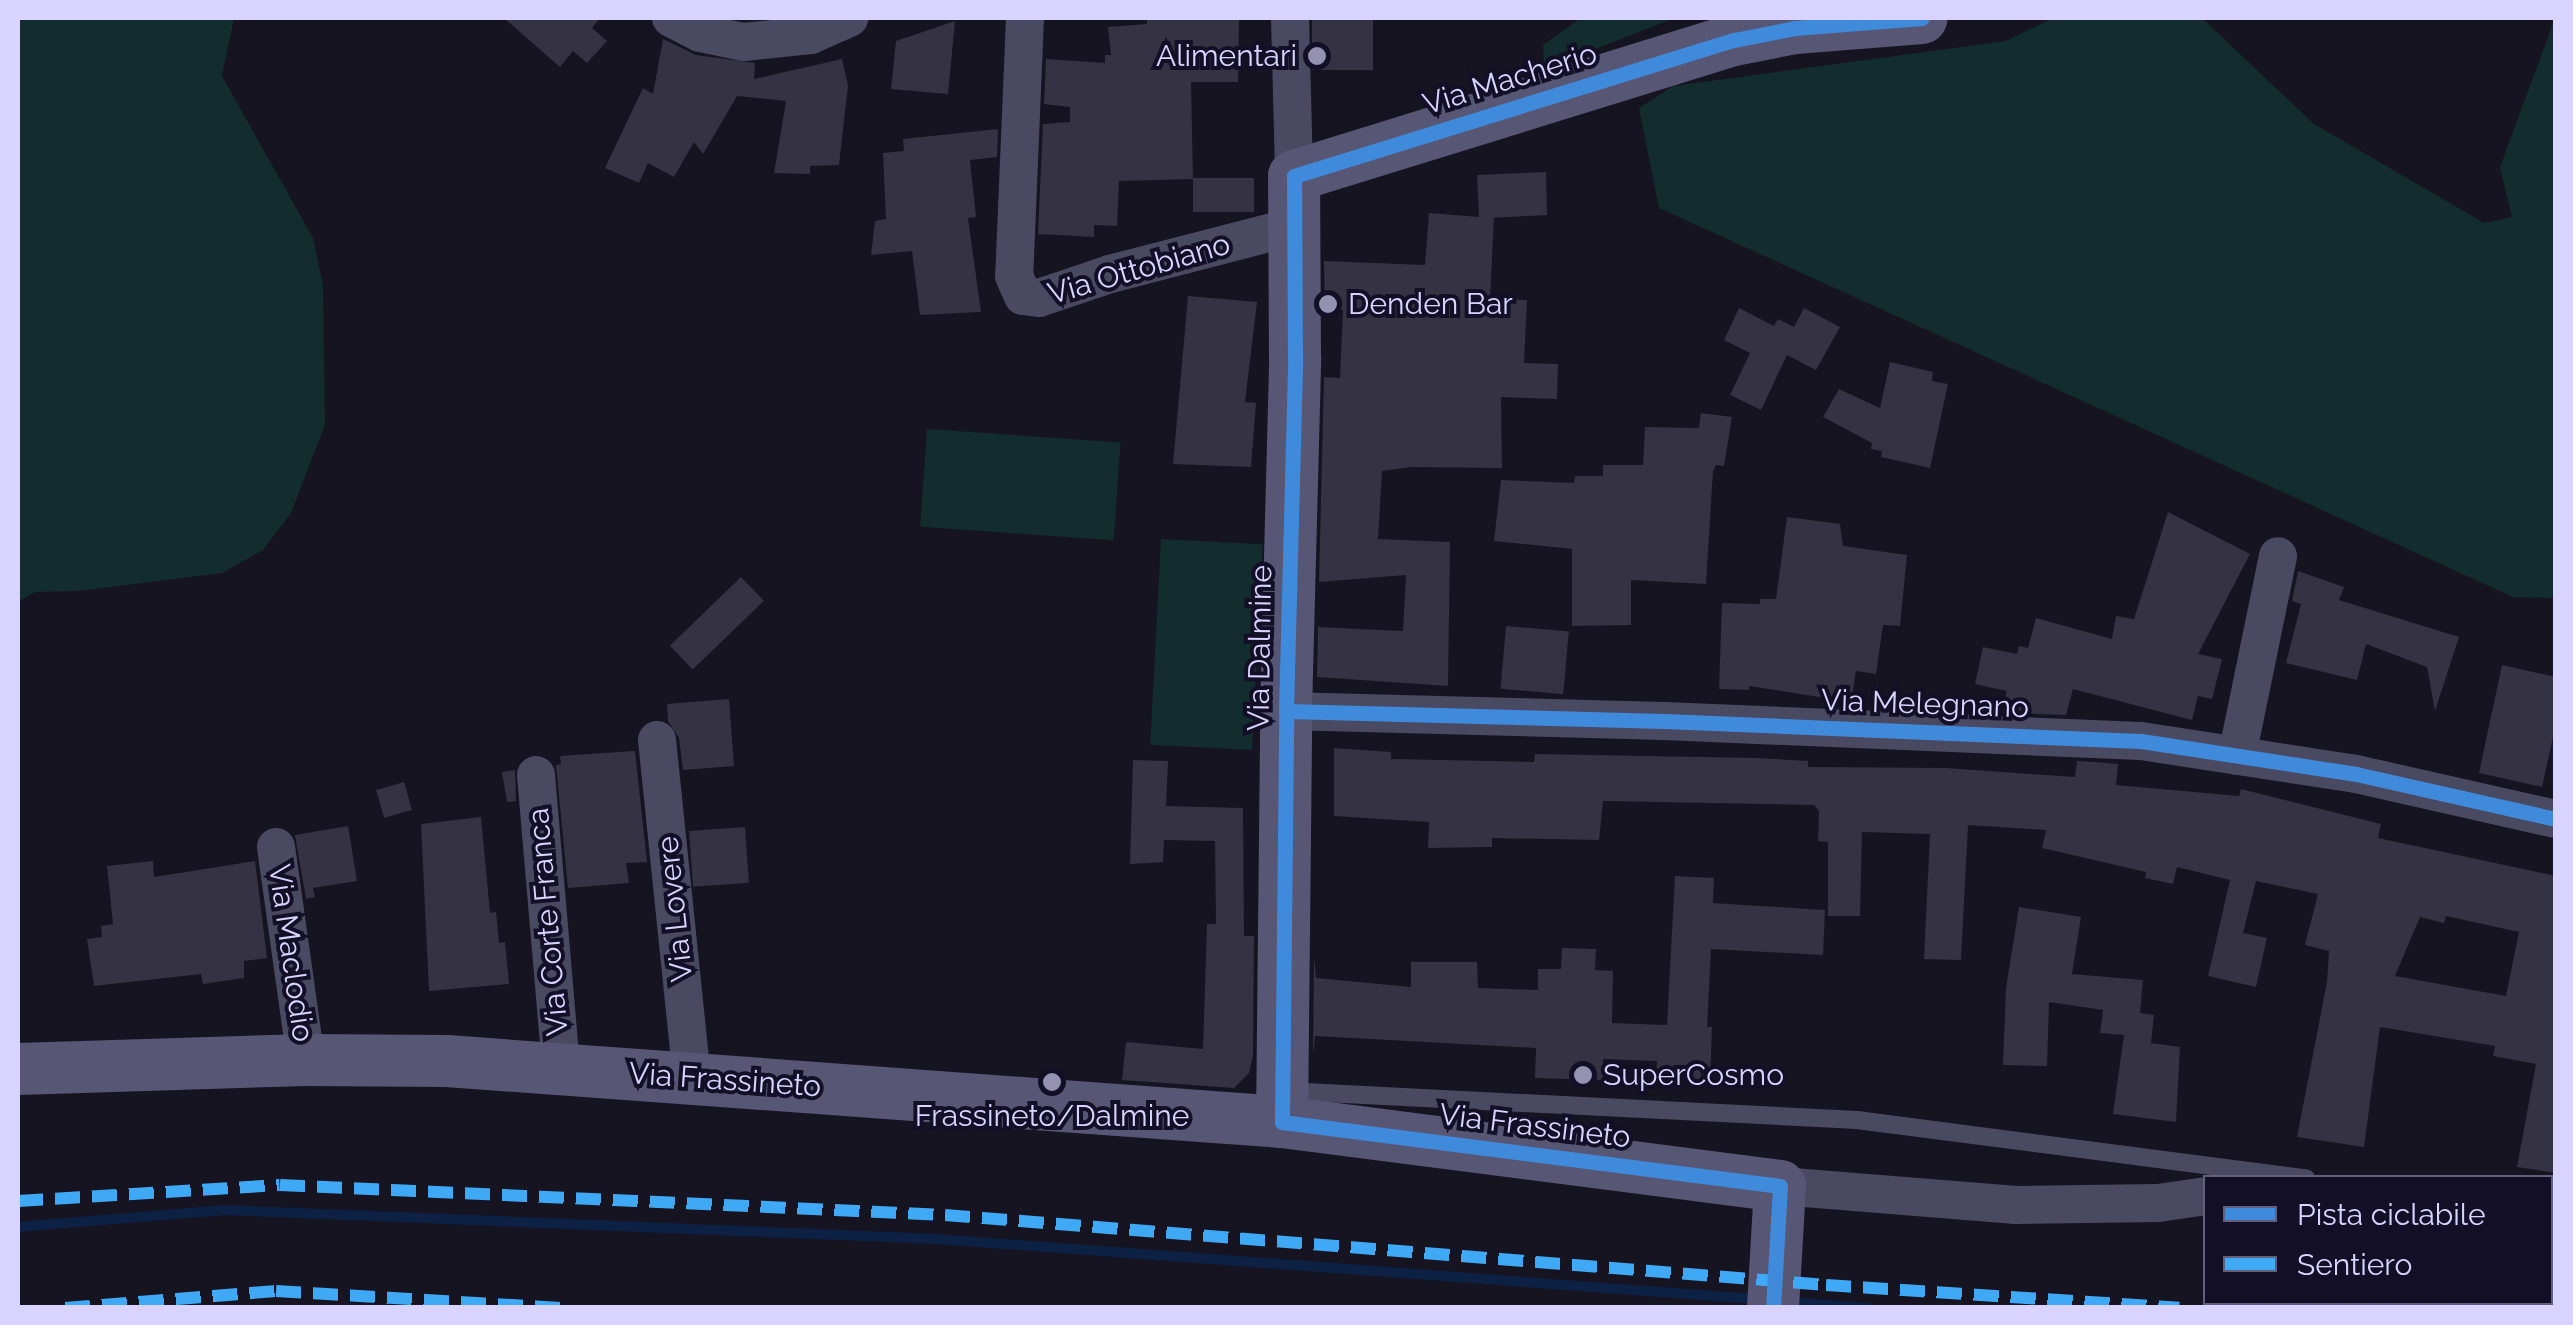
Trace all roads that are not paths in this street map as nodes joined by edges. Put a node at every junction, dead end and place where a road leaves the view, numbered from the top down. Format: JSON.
{"nodes":[{"id":1,"x":671,"y":18,"type":"edge"},
{"id":2,"x":849,"y":18,"type":"edge"},
{"id":3,"x":1025,"y":18,"type":"edge"},
{"id":4,"x":1290,"y":18,"type":"edge"},
{"id":5,"x":1922,"y":18,"type":"edge"},
{"id":6,"x":1295,"y":201,"type":"junction"},
{"id":7,"x":2278,"y":556,"type":"dead end"},
{"id":8,"x":1286,"y":711,"type":"junction"},
{"id":9,"x":657,"y":740,"type":"dead end"},
{"id":10,"x":2238,"y":756,"type":"junction"},
{"id":11,"x":536,"y":775,"type":"dead end"},
{"id":12,"x":2556,"y":818,"type":"edge"},
{"id":13,"x":276,"y":847,"type":"dead end"},
{"id":14,"x":306,"y":1060,"type":"junction"},
{"id":15,"x":18,"y":1069,"type":"edge"},
{"id":16,"x":561,"y":1069,"type":"junction"},
{"id":17,"x":692,"y":1078,"type":"junction"},
{"id":18,"x":1282,"y":1106,"type":"junction"},
{"id":19,"x":2283,"y":1175,"type":"edge"},
{"id":20,"x":2203,"y":1196,"type":"edge"},
{"id":21,"x":1779,"y":1204,"type":"junction"},
{"id":22,"x":1772,"y":1308,"type":"edge"}],
"edges":[{"from":1,"to":2,"type":"street"},
{"from":3,"to":6,"type":"street","name":"Via Ottobiano"},
{"from":4,"to":6,"type":"street","name":"Via Dalmine"},
{"from":5,"to":6,"type":"street","name":"Via Macherio"},
{"from":6,"to":8,"type":"street","name":"Via Dalmine"},
{"from":7,"to":10,"type":"street"},
{"from":8,"to":10,"type":"street","name":"Via Melegnano"},
{"from":8,"to":18,"type":"street","name":"Via Dalmine"},
{"from":9,"to":17,"type":"street","name":"Via Lovere"},
{"from":10,"to":12,"type":"street","name":"Via Melegnano"},
{"from":11,"to":16,"type":"street","name":"Via Corte Franca"},
{"from":13,"to":14,"type":"street","name":"Via Maclodio"},
{"from":14,"to":15,"type":"street","name":"Via Frassineto"},
{"from":14,"to":16,"type":"street","name":"Via Frassineto"},
{"from":16,"to":17,"type":"street","name":"Via Frassineto"},
{"from":17,"to":18,"type":"street","name":"Via Frassineto"},
{"from":18,"to":19,"type":"lane","name":"Via Frassineto"},
{"from":18,"to":21,"type":"street","name":"Via Frassineto"},
{"from":20,"to":21,"type":"street","name":"Via Frassineto"},
{"from":21,"to":22,"type":"street"}]}
